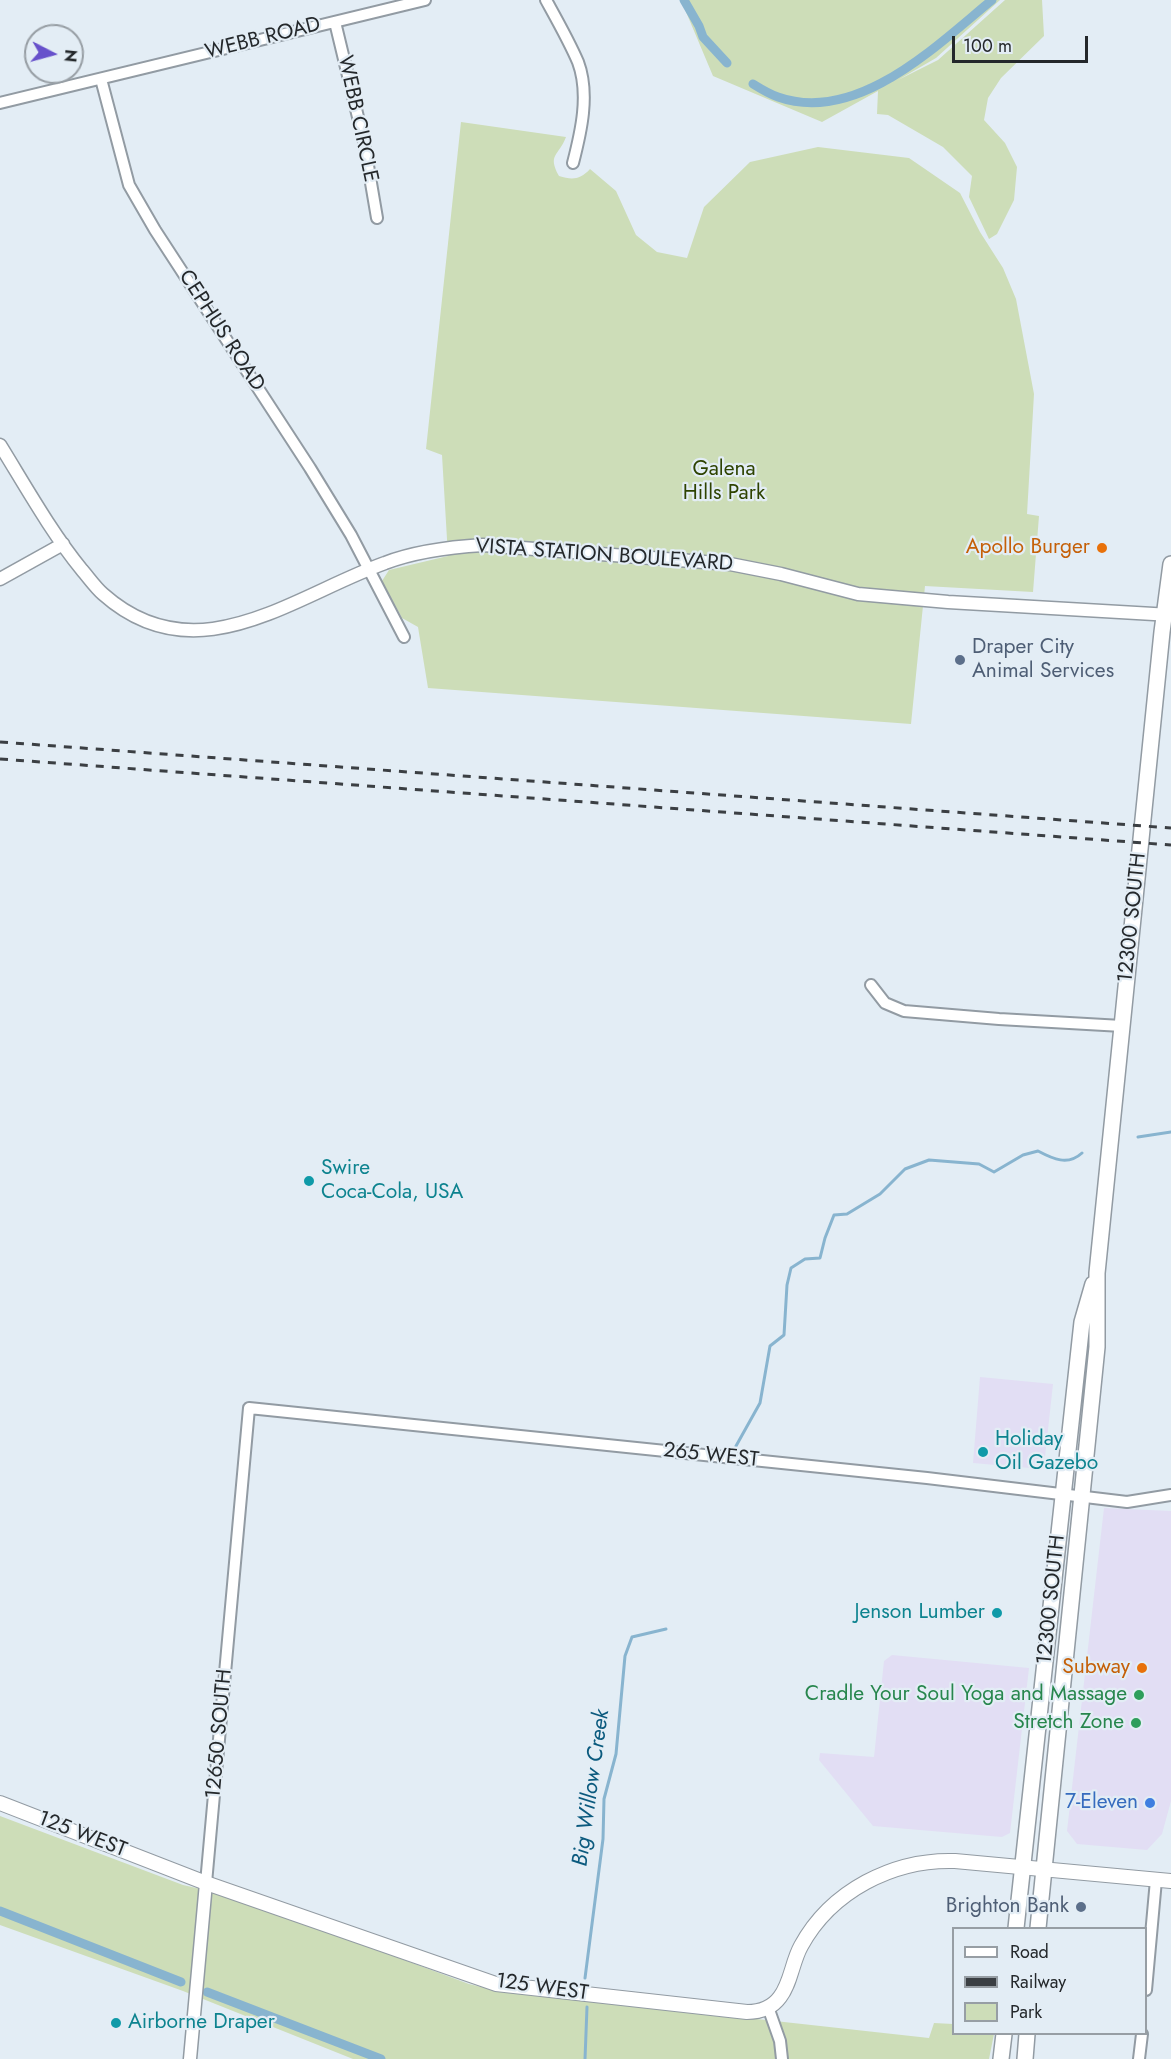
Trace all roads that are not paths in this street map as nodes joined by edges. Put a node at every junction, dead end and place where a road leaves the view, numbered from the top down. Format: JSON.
{"nodes":[{"id":1,"x":425,"y":0,"type":"edge"},
{"id":2,"x":546,"y":0,"type":"edge"},
{"id":3,"x":334,"y":22,"type":"junction"},
{"id":4,"x":101,"y":79,"type":"junction"},
{"id":5,"x":0,"y":103,"type":"edge"},
{"id":6,"x":573,"y":163,"type":"dead end"},
{"id":7,"x":377,"y":218,"type":"dead end"},
{"id":8,"x":0,"y":445,"type":"edge"},
{"id":9,"x":63,"y":544,"type":"junction"},
{"id":10,"x":1171,"y":564,"type":"edge"},
{"id":11,"x":368,"y":570,"type":"junction"},
{"id":12,"x":0,"y":579,"type":"edge"},
{"id":13,"x":1167,"y":615,"type":"edge"},
{"id":14,"x":404,"y":637,"type":"dead end"},
{"id":15,"x":871,"y":985,"type":"dead end"},
{"id":16,"x":1122,"y":1026,"type":"junction"},
{"id":17,"x":1097,"y":1273,"type":"junction"},
{"id":18,"x":249,"y":1408,"type":"joint"},
{"id":19,"x":1063,"y":1495,"type":"junction"},
{"id":20,"x":1171,"y":1495,"type":"edge"},
{"id":21,"x":1081,"y":1497,"type":"junction"},
{"id":22,"x":0,"y":1803,"type":"edge"},
{"id":23,"x":1023,"y":1868,"type":"junction"},
{"id":24,"x":1044,"y":1870,"type":"junction"},
{"id":25,"x":1156,"y":1880,"type":"junction"},
{"id":26,"x":1171,"y":1881,"type":"edge"},
{"id":27,"x":206,"y":1883,"type":"junction"},
{"id":28,"x":1016,"y":1927,"type":"edge"},
{"id":29,"x":1038,"y":1927,"type":"edge"},
{"id":30,"x":1147,"y":1979,"type":"edge"},
{"id":31,"x":768,"y":2007,"type":"junction"},
{"id":32,"x":1004,"y":2035,"type":"edge"},
{"id":33,"x":1027,"y":2035,"type":"edge"},
{"id":34,"x":1142,"y":2035,"type":"edge"},
{"id":35,"x":190,"y":2059,"type":"edge"},
{"id":36,"x":783,"y":2059,"type":"edge"},
{"id":37,"x":1001,"y":2059,"type":"edge"},
{"id":38,"x":1024,"y":2059,"type":"edge"},
{"id":39,"x":1139,"y":2059,"type":"edge"}],
"edges":[{"from":1,"to":3,"type":"street","name":"WEBB ROAD"},
{"from":2,"to":6,"type":"street"},
{"from":3,"to":4,"type":"street","name":"WEBB ROAD"},
{"from":3,"to":7,"type":"street","name":"WEBB CIRCLE"},
{"from":4,"to":5,"type":"street","name":"WEBB ROAD"},
{"from":4,"to":11,"type":"street","name":"CEPHUS ROAD"},
{"from":8,"to":9,"type":"street","name":"VISTA STATION BOULEVARD"},
{"from":9,"to":11,"type":"street","name":"VISTA STATION BOULEVARD"},
{"from":9,"to":12,"type":"street"},
{"from":10,"to":13,"type":"main road","name":"12300 SOUTH"},
{"from":11,"to":13,"type":"street","name":"VISTA STATION BOULEVARD"},
{"from":11,"to":14,"type":"street","name":"CEPHUS ROAD"},
{"from":13,"to":16,"type":"main road","name":"12300 SOUTH"},
{"from":15,"to":16,"type":"street"},
{"from":16,"to":17,"type":"main road","name":"12300 SOUTH"},
{"from":17,"to":19,"type":"main road","name":"12300 SOUTH"},
{"from":17,"to":21,"type":"main road","name":"12300 SOUTH"},
{"from":18,"to":19,"type":"street","name":"265 WEST"},
{"from":18,"to":27,"type":"street","name":"12650 SOUTH"},
{"from":19,"to":21,"type":"street","name":"265 WEST"},
{"from":19,"to":23,"type":"main road","name":"12300 SOUTH"},
{"from":20,"to":21,"type":"street","name":"265 WEST"},
{"from":21,"to":24,"type":"main road","name":"12300 SOUTH"},
{"from":22,"to":27,"type":"main road","name":"125 WEST"},
{"from":23,"to":24,"type":"main road"},
{"from":23,"to":28,"type":"main road","name":"12300 SOUTH"},
{"from":23,"to":31,"type":"main road"},
{"from":24,"to":25,"type":"main road"},
{"from":24,"to":29,"type":"main road","name":"12300 SOUTH"},
{"from":25,"to":26,"type":"main road"},
{"from":25,"to":30,"type":"street"},
{"from":27,"to":31,"type":"main road","name":"125 WEST"},
{"from":27,"to":35,"type":"street","name":"12650 SOUTH"},
{"from":31,"to":36,"type":"street"},
{"from":32,"to":37,"type":"main road"},
{"from":33,"to":38,"type":"main road"},
{"from":34,"to":39,"type":"street"}]}
